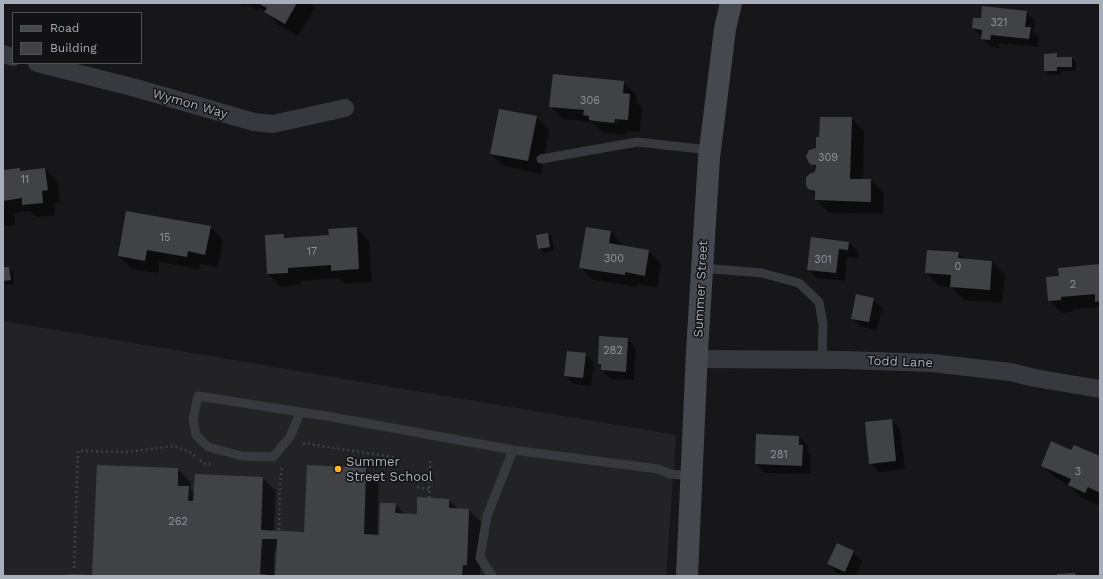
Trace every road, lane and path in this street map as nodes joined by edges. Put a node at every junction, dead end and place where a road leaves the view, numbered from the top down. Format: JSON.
{"nodes":[{"id":1,"x":731,"y":3,"type":"edge"},
{"id":2,"x":41,"y":64,"type":"edge"},
{"id":3,"x":345,"y":108,"type":"dead end"},
{"id":4,"x":710,"y":150,"type":"junction"},
{"id":5,"x":541,"y":159,"type":"dead end"},
{"id":6,"x":702,"y":268,"type":"junction"},
{"id":7,"x":697,"y":359,"type":"junction"},
{"id":8,"x":822,"y":360,"type":"junction"},
{"id":9,"x":1100,"y":389,"type":"edge"},
{"id":10,"x":300,"y":413,"type":"junction"},
{"id":11,"x":299,"y":446,"type":"dead end"},
{"id":12,"x":513,"y":450,"type":"junction"},
{"id":13,"x":392,"y":457,"type":"dead end"},
{"id":14,"x":430,"y":460,"type":"dead end"},
{"id":15,"x":212,"y":464,"type":"dead end"},
{"id":16,"x":278,"y":464,"type":"dead end"},
{"id":17,"x":692,"y":476,"type":"junction"},
{"id":18,"x":417,"y":487,"type":"dead end"},
{"id":19,"x":429,"y":489,"type":"junction"},
{"id":20,"x":429,"y":498,"type":"dead end"},
{"id":21,"x":279,"y":530,"type":"dead end"},
{"id":22,"x":74,"y":568,"type":"dead end"},
{"id":23,"x":492,"y":576,"type":"edge"},
{"id":24,"x":688,"y":576,"type":"edge"}],
"edges":[{"from":1,"to":4,"type":"main road","name":"Summer Street"},
{"from":2,"to":3,"type":"street","name":"Wymon Way"},
{"from":4,"to":5,"type":"lane"},
{"from":4,"to":6,"type":"main road","name":"Summer Street"},
{"from":6,"to":7,"type":"main road","name":"Summer Street"},
{"from":6,"to":8,"type":"lane"},
{"from":7,"to":8,"type":"street","name":"Todd Lane"},
{"from":7,"to":17,"type":"main road","name":"Summer Street"},
{"from":8,"to":9,"type":"street","name":"Todd Lane"},
{"from":10,"to":10,"type":"lane"},
{"from":10,"to":12,"type":"lane"},
{"from":11,"to":13,"type":"path"},
{"from":12,"to":17,"type":"lane"},
{"from":12,"to":23,"type":"lane"},
{"from":14,"to":19,"type":"path"},
{"from":15,"to":22,"type":"path"},
{"from":16,"to":21,"type":"path"},
{"from":17,"to":24,"type":"main road","name":"Summer Street"},
{"from":18,"to":19,"type":"path"},
{"from":19,"to":20,"type":"path"}]}
